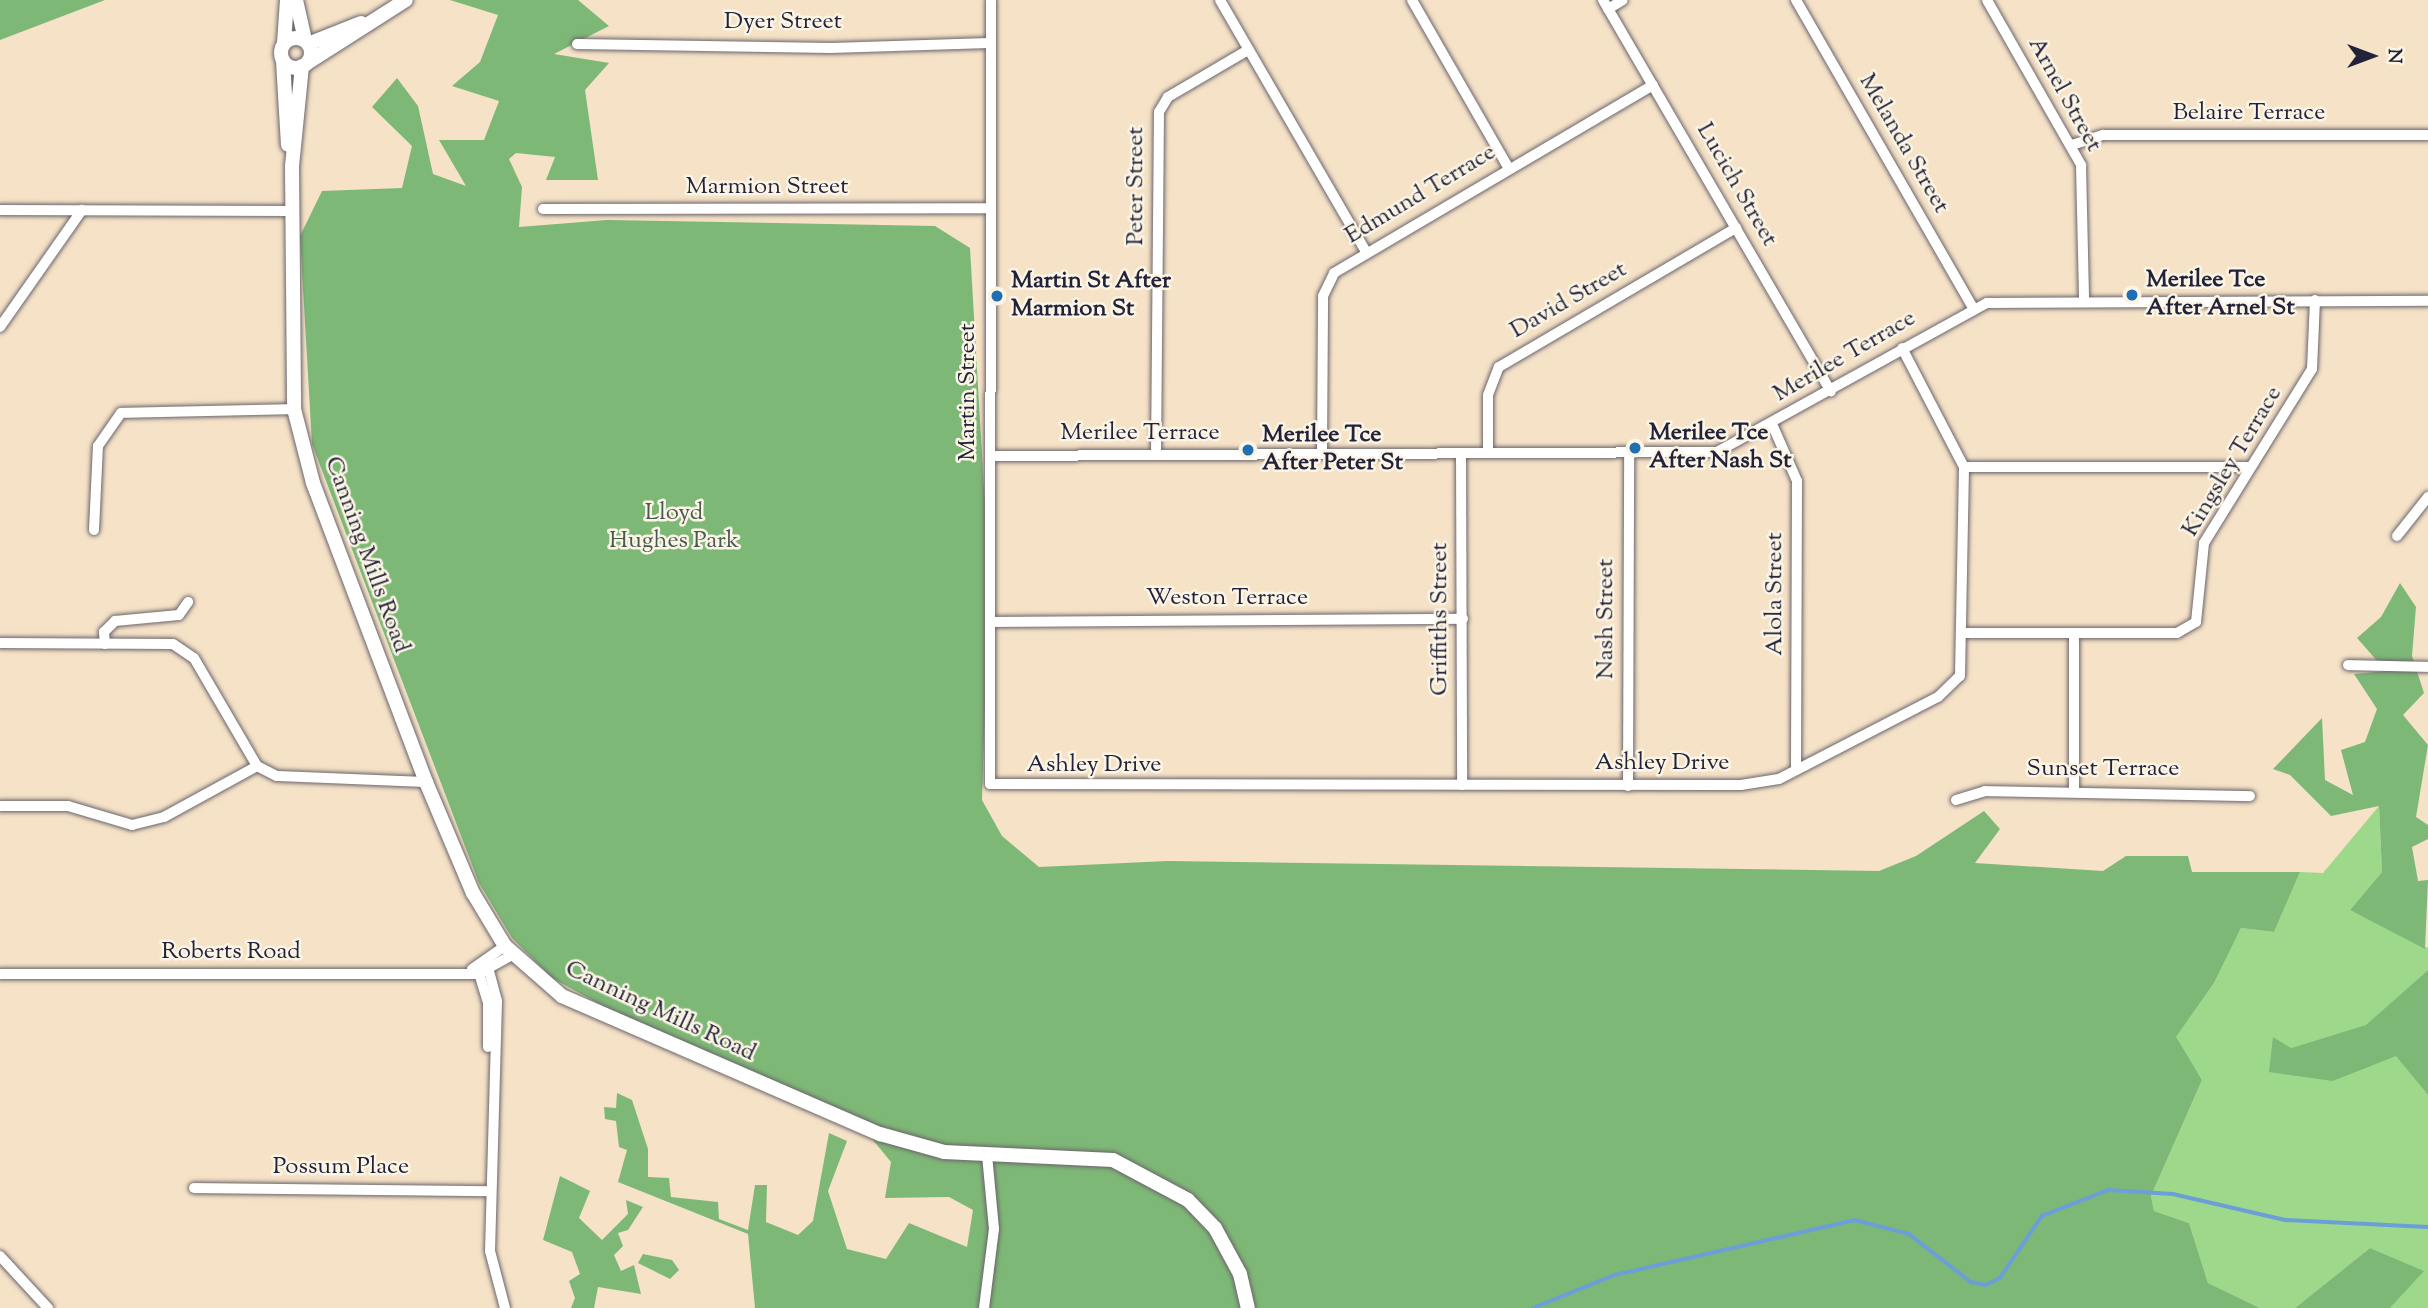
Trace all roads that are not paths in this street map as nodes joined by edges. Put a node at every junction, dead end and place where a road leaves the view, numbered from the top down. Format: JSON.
{"nodes":[{"id":1,"x":287,"y":0,"type":"edge"},
{"id":2,"x":296,"y":0,"type":"edge"},
{"id":3,"x":406,"y":0,"type":"edge"},
{"id":4,"x":991,"y":0,"type":"edge"},
{"id":5,"x":1220,"y":0,"type":"edge"},
{"id":6,"x":1412,"y":0,"type":"edge"},
{"id":7,"x":1623,"y":0,"type":"edge"},
{"id":8,"x":1796,"y":0,"type":"edge"},
{"id":9,"x":1987,"y":0,"type":"edge"},
{"id":10,"x":1606,"y":4,"type":"edge"},
{"id":11,"x":382,"y":14,"type":"junction"},
{"id":12,"x":306,"y":42,"type":"junction"},
{"id":13,"x":284,"y":43,"type":"junction"},
{"id":14,"x":989,"y":43,"type":"junction"},
{"id":15,"x":577,"y":44,"type":"dead end"},
{"id":16,"x":1248,"y":50,"type":"junction"},
{"id":17,"x":283,"y":61,"type":"junction"},
{"id":18,"x":304,"y":65,"type":"junction"},
{"id":19,"x":1653,"y":85,"type":"junction"},
{"id":20,"x":2428,"y":135,"type":"edge"},
{"id":21,"x":2072,"y":145,"type":"junction"},
{"id":22,"x":292,"y":167,"type":"junction"},
{"id":23,"x":1508,"y":167,"type":"junction"},
{"id":24,"x":991,"y":208,"type":"junction"},
{"id":25,"x":543,"y":209,"type":"dead end"},
{"id":26,"x":0,"y":210,"type":"edge"},
{"id":27,"x":82,"y":210,"type":"junction"},
{"id":28,"x":291,"y":211,"type":"junction"},
{"id":29,"x":1736,"y":228,"type":"junction"},
{"id":30,"x":1365,"y":250,"type":"junction"},
{"id":31,"x":2084,"y":300,"type":"junction"},
{"id":32,"x":2315,"y":300,"type":"junction"},
{"id":33,"x":2428,"y":301,"type":"edge"},
{"id":34,"x":1973,"y":308,"type":"junction"},
{"id":35,"x":0,"y":327,"type":"edge"},
{"id":36,"x":1902,"y":348,"type":"junction"},
{"id":37,"x":1831,"y":391,"type":"junction"},
{"id":38,"x":294,"y":409,"type":"junction"},
{"id":39,"x":1772,"y":424,"type":"junction"},
{"id":40,"x":1322,"y":453,"type":"junction"},
{"id":41,"x":1461,"y":453,"type":"junction"},
{"id":42,"x":1488,"y":453,"type":"junction"},
{"id":43,"x":1629,"y":453,"type":"junction"},
{"id":44,"x":990,"y":456,"type":"junction"},
{"id":45,"x":1156,"y":456,"type":"junction"},
{"id":46,"x":1964,"y":467,"type":"junction"},
{"id":47,"x":2249,"y":467,"type":"junction"},
{"id":48,"x":2428,"y":496,"type":"edge"},
{"id":49,"x":94,"y":530,"type":"dead end"},
{"id":50,"x":2397,"y":537,"type":"dead end"},
{"id":51,"x":188,"y":602,"type":"dead end"},
{"id":52,"x":1463,"y":619,"type":"junction"},
{"id":53,"x":992,"y":622,"type":"junction"},
{"id":54,"x":1964,"y":633,"type":"junction"},
{"id":55,"x":2074,"y":633,"type":"junction"},
{"id":56,"x":0,"y":643,"type":"edge"},
{"id":57,"x":105,"y":644,"type":"junction"},
{"id":58,"x":2348,"y":666,"type":"dead end"},
{"id":59,"x":2428,"y":667,"type":"edge"},
{"id":60,"x":257,"y":766,"type":"junction"},
{"id":61,"x":1796,"y":770,"type":"junction"},
{"id":62,"x":426,"y":782,"type":"junction"},
{"id":63,"x":990,"y":785,"type":"joint"},
{"id":64,"x":1462,"y":785,"type":"junction"},
{"id":65,"x":1628,"y":786,"type":"junction"},
{"id":66,"x":2074,"y":790,"type":"junction"},
{"id":67,"x":2250,"y":796,"type":"dead end"},
{"id":68,"x":1956,"y":800,"type":"dead end"},
{"id":69,"x":0,"y":806,"type":"edge"},
{"id":70,"x":509,"y":950,"type":"junction"},
{"id":71,"x":482,"y":971,"type":"junction"},
{"id":72,"x":0,"y":974,"type":"edge"},
{"id":73,"x":986,"y":1155,"type":"junction"},
{"id":74,"x":194,"y":1188,"type":"dead end"},
{"id":75,"x":488,"y":1191,"type":"junction"},
{"id":76,"x":0,"y":1256,"type":"edge"},
{"id":77,"x":48,"y":1308,"type":"edge"},
{"id":78,"x":505,"y":1308,"type":"edge"},
{"id":79,"x":984,"y":1308,"type":"edge"},
{"id":80,"x":1248,"y":1308,"type":"edge"}],
"edges":[{"from":1,"to":13,"type":"main road","name":"Canning Mills Road"},
{"from":2,"to":12,"type":"main road","name":"Canning Mills Road"},
{"from":3,"to":11,"type":"main road"},
{"from":4,"to":14,"type":"street","name":"Martin Street"},
{"from":5,"to":16,"type":"street"},
{"from":6,"to":23,"type":"street"},
{"from":7,"to":10,"type":"street"},
{"from":8,"to":34,"type":"street","name":"Melanda Street"},
{"from":9,"to":21,"type":"street","name":"Arnel Street"},
{"from":10,"to":19,"type":"street","name":"Lucich Street"},
{"from":11,"to":12,"type":"main road"},
{"from":11,"to":18,"type":"main road"},
{"from":12,"to":13,"type":"main road"},
{"from":12,"to":18,"type":"main road","name":"Canning Mills Road"},
{"from":13,"to":17,"type":"main road","name":"Canning Mills Road"},
{"from":14,"to":15,"type":"street","name":"Dyer Street"},
{"from":14,"to":24,"type":"street","name":"Martin Street"},
{"from":16,"to":30,"type":"street"},
{"from":16,"to":45,"type":"street","name":"Peter Street"},
{"from":17,"to":18,"type":"main road"},
{"from":17,"to":22,"type":"main road","name":"Canning Mills Road"},
{"from":18,"to":22,"type":"main road","name":"Canning Mills Road"},
{"from":19,"to":23,"type":"street","name":"Edmund Terrace"},
{"from":19,"to":29,"type":"street","name":"Lucich Street"},
{"from":20,"to":21,"type":"street","name":"Belaire Terrace"},
{"from":21,"to":31,"type":"street","name":"Arnel Street"},
{"from":22,"to":28,"type":"main road","name":"Canning Mills Road"},
{"from":23,"to":30,"type":"street","name":"Edmund Terrace"},
{"from":24,"to":25,"type":"street","name":"Marmion Street"},
{"from":24,"to":44,"type":"street","name":"Martin Street"},
{"from":26,"to":27,"type":"street"},
{"from":27,"to":28,"type":"street"},
{"from":27,"to":35,"type":"street"},
{"from":28,"to":38,"type":"main road","name":"Canning Mills Road"},
{"from":29,"to":37,"type":"street","name":"Lucich Street"},
{"from":29,"to":42,"type":"street","name":"David Street"},
{"from":30,"to":40,"type":"street","name":"Edmund Terrace"},
{"from":31,"to":32,"type":"street","name":"Merilee Terrace"},
{"from":31,"to":34,"type":"street","name":"Merilee Terrace"},
{"from":32,"to":33,"type":"street","name":"Merilee Terrace"},
{"from":32,"to":47,"type":"street","name":"Kingsley Terrace"},
{"from":34,"to":36,"type":"street","name":"Merilee Terrace"},
{"from":36,"to":37,"type":"street","name":"Merilee Terrace"},
{"from":36,"to":46,"type":"street","name":"Ashley Drive"},
{"from":37,"to":39,"type":"street","name":"Merilee Terrace"},
{"from":38,"to":49,"type":"street"},
{"from":38,"to":62,"type":"main road","name":"Canning Mills Road"},
{"from":39,"to":43,"type":"street","name":"Merilee Terrace"},
{"from":39,"to":61,"type":"street","name":"Alola Street"},
{"from":40,"to":41,"type":"street","name":"Merilee Terrace"},
{"from":40,"to":45,"type":"street","name":"Merilee Terrace"},
{"from":41,"to":42,"type":"street","name":"Merilee Terrace"},
{"from":41,"to":52,"type":"street","name":"Griffiths Street"},
{"from":42,"to":43,"type":"street","name":"Merilee Terrace"},
{"from":43,"to":65,"type":"street","name":"Nash Street"},
{"from":44,"to":45,"type":"street","name":"Merilee Terrace"},
{"from":44,"to":53,"type":"street","name":"Martin Street"},
{"from":46,"to":47,"type":"street"},
{"from":46,"to":54,"type":"street","name":"Ashley Drive"},
{"from":47,"to":55,"type":"street","name":"Kingsley Terrace"},
{"from":48,"to":50,"type":"street"},
{"from":51,"to":57,"type":"street"},
{"from":52,"to":53,"type":"street","name":"Weston Terrace"},
{"from":52,"to":64,"type":"street","name":"Griffiths Street"},
{"from":53,"to":63,"type":"street","name":"Martin Street"},
{"from":54,"to":55,"type":"street","name":"Kingsley Terrace"},
{"from":54,"to":61,"type":"street","name":"Ashley Drive"},
{"from":55,"to":66,"type":"street"},
{"from":56,"to":57,"type":"street"},
{"from":57,"to":60,"type":"street"},
{"from":58,"to":59,"type":"street"},
{"from":60,"to":62,"type":"street"},
{"from":60,"to":69,"type":"street"},
{"from":61,"to":65,"type":"street","name":"Ashley Drive"},
{"from":62,"to":70,"type":"main road","name":"Canning Mills Road"},
{"from":63,"to":64,"type":"street","name":"Ashley Drive"},
{"from":64,"to":65,"type":"street","name":"Ashley Drive"},
{"from":66,"to":67,"type":"street","name":"Sunset Terrace"},
{"from":66,"to":68,"type":"street","name":"Sunset Terrace"},
{"from":70,"to":71,"type":"street","name":"Roberts Road"},
{"from":70,"to":73,"type":"main road","name":"Canning Mills Road"},
{"from":71,"to":72,"type":"street","name":"Roberts Road"},
{"from":71,"to":75,"type":"street"},
{"from":73,"to":79,"type":"street"},
{"from":73,"to":80,"type":"main road","name":"Canning Mills Road"},
{"from":74,"to":75,"type":"street","name":"Possum Place"},
{"from":75,"to":78,"type":"street"},
{"from":76,"to":77,"type":"street"}]}
